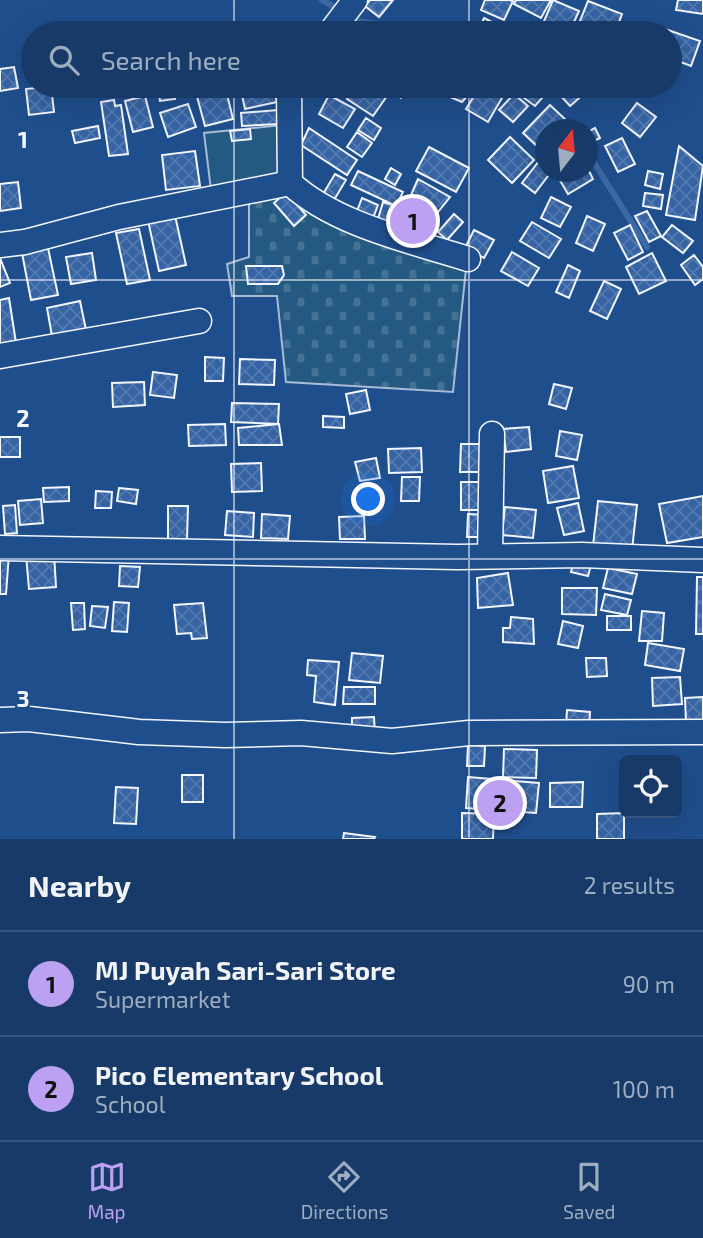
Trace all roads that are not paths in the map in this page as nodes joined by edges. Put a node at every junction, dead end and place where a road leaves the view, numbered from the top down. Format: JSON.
{"nodes":[{"id":1,"x":289,"y":98,"type":"edge"},
{"id":2,"x":290,"y":183,"type":"junction"},
{"id":3,"x":0,"y":245,"type":"edge"},
{"id":4,"x":468,"y":259,"type":"dead end"},
{"id":5,"x":199,"y":321,"type":"dead end"},
{"id":6,"x":0,"y":356,"type":"edge"},
{"id":7,"x":492,"y":434,"type":"dead end"},
{"id":8,"x":0,"y":548,"type":"edge"},
{"id":9,"x":490,"y":556,"type":"junction"},
{"id":10,"x":703,"y":560,"type":"edge"},
{"id":11,"x":0,"y":720,"type":"edge"},
{"id":12,"x":703,"y":732,"type":"edge"}],
"edges":[{"from":1,"to":2,"type":"street"},
{"from":2,"to":3,"type":"street"},
{"from":2,"to":4,"type":"street"},
{"from":5,"to":6,"type":"street"},
{"from":7,"to":9,"type":"street"},
{"from":8,"to":9,"type":"street"},
{"from":9,"to":10,"type":"street"},
{"from":11,"to":12,"type":"street"}]}
